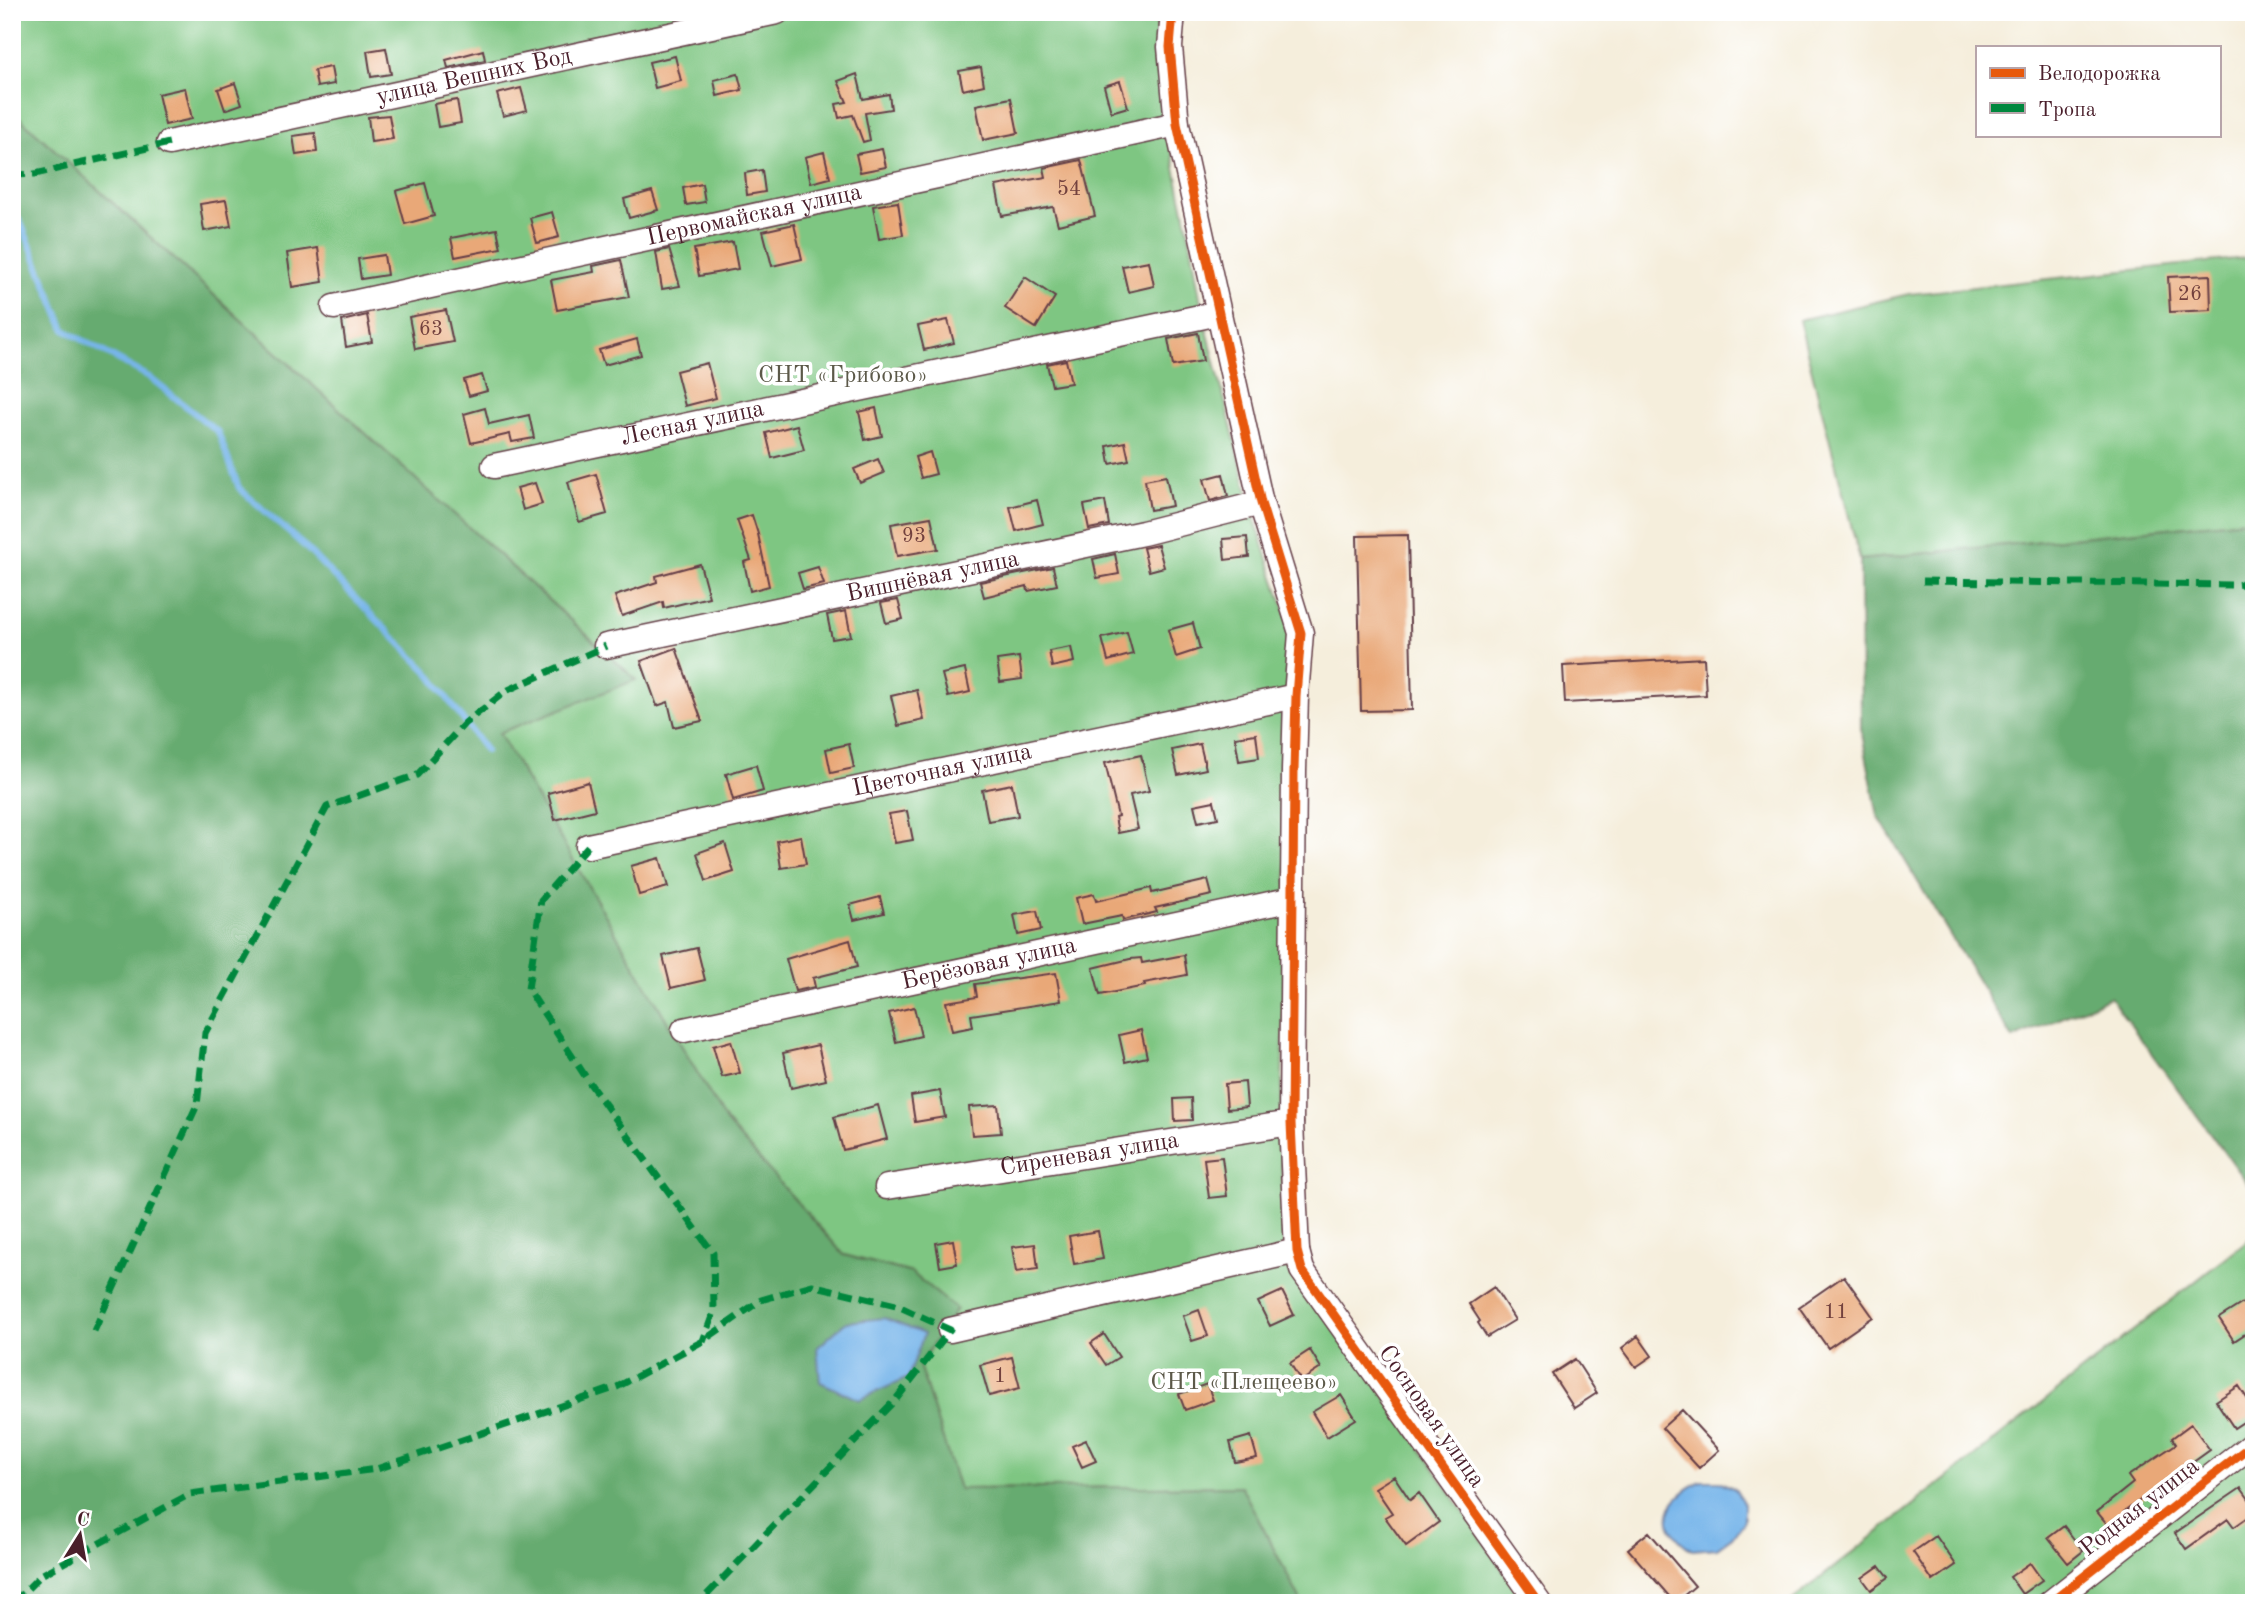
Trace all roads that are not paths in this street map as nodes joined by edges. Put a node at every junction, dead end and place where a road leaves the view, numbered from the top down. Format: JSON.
{"nodes":[{"id":1,"x":777,"y":12,"type":"edge"},
{"id":2,"x":1172,"y":12,"type":"edge"},
{"id":3,"x":1177,"y":124,"type":"junction"},
{"id":4,"x":169,"y":143,"type":"dead end"},
{"id":5,"x":334,"y":307,"type":"dead end"},
{"id":6,"x":1219,"y":313,"type":"junction"},
{"id":7,"x":494,"y":466,"type":"dead end"},
{"id":8,"x":1261,"y":503,"type":"junction"},
{"id":9,"x":606,"y":646,"type":"dead end"},
{"id":10,"x":1296,"y":696,"type":"junction"},
{"id":11,"x":588,"y":846,"type":"dead end"},
{"id":12,"x":1293,"y":899,"type":"junction"},
{"id":13,"x":684,"y":1030,"type":"dead end"},
{"id":14,"x":1291,"y":1123,"type":"junction"},
{"id":15,"x":887,"y":1188,"type":"dead end"},
{"id":16,"x":1297,"y":1251,"type":"junction"},
{"id":17,"x":950,"y":1330,"type":"dead end"},
{"id":18,"x":2254,"y":1443,"type":"edge"},
{"id":19,"x":1539,"y":1603,"type":"edge"},
{"id":20,"x":2050,"y":1603,"type":"edge"}],
"edges":[{"from":1,"to":4,"type":"street","name":"улица Вешних Вод"},
{"from":2,"to":3,"type":"street"},
{"from":3,"to":5,"type":"street","name":"Первомайская улица"},
{"from":3,"to":6,"type":"street"},
{"from":6,"to":7,"type":"street","name":"Лесная улица"},
{"from":6,"to":8,"type":"street"},
{"from":8,"to":9,"type":"street","name":"Вишнёвая улица"},
{"from":8,"to":10,"type":"street"},
{"from":10,"to":11,"type":"street","name":"Цветочная улица"},
{"from":10,"to":12,"type":"street"},
{"from":12,"to":13,"type":"street","name":"Берёзовая улица"},
{"from":12,"to":14,"type":"street"},
{"from":14,"to":15,"type":"street","name":"Сиреневая улица"},
{"from":14,"to":16,"type":"street"},
{"from":16,"to":17,"type":"street"},
{"from":16,"to":19,"type":"street","name":"Сосновая улица"},
{"from":18,"to":20,"type":"street","name":"Родная улица"}]}
